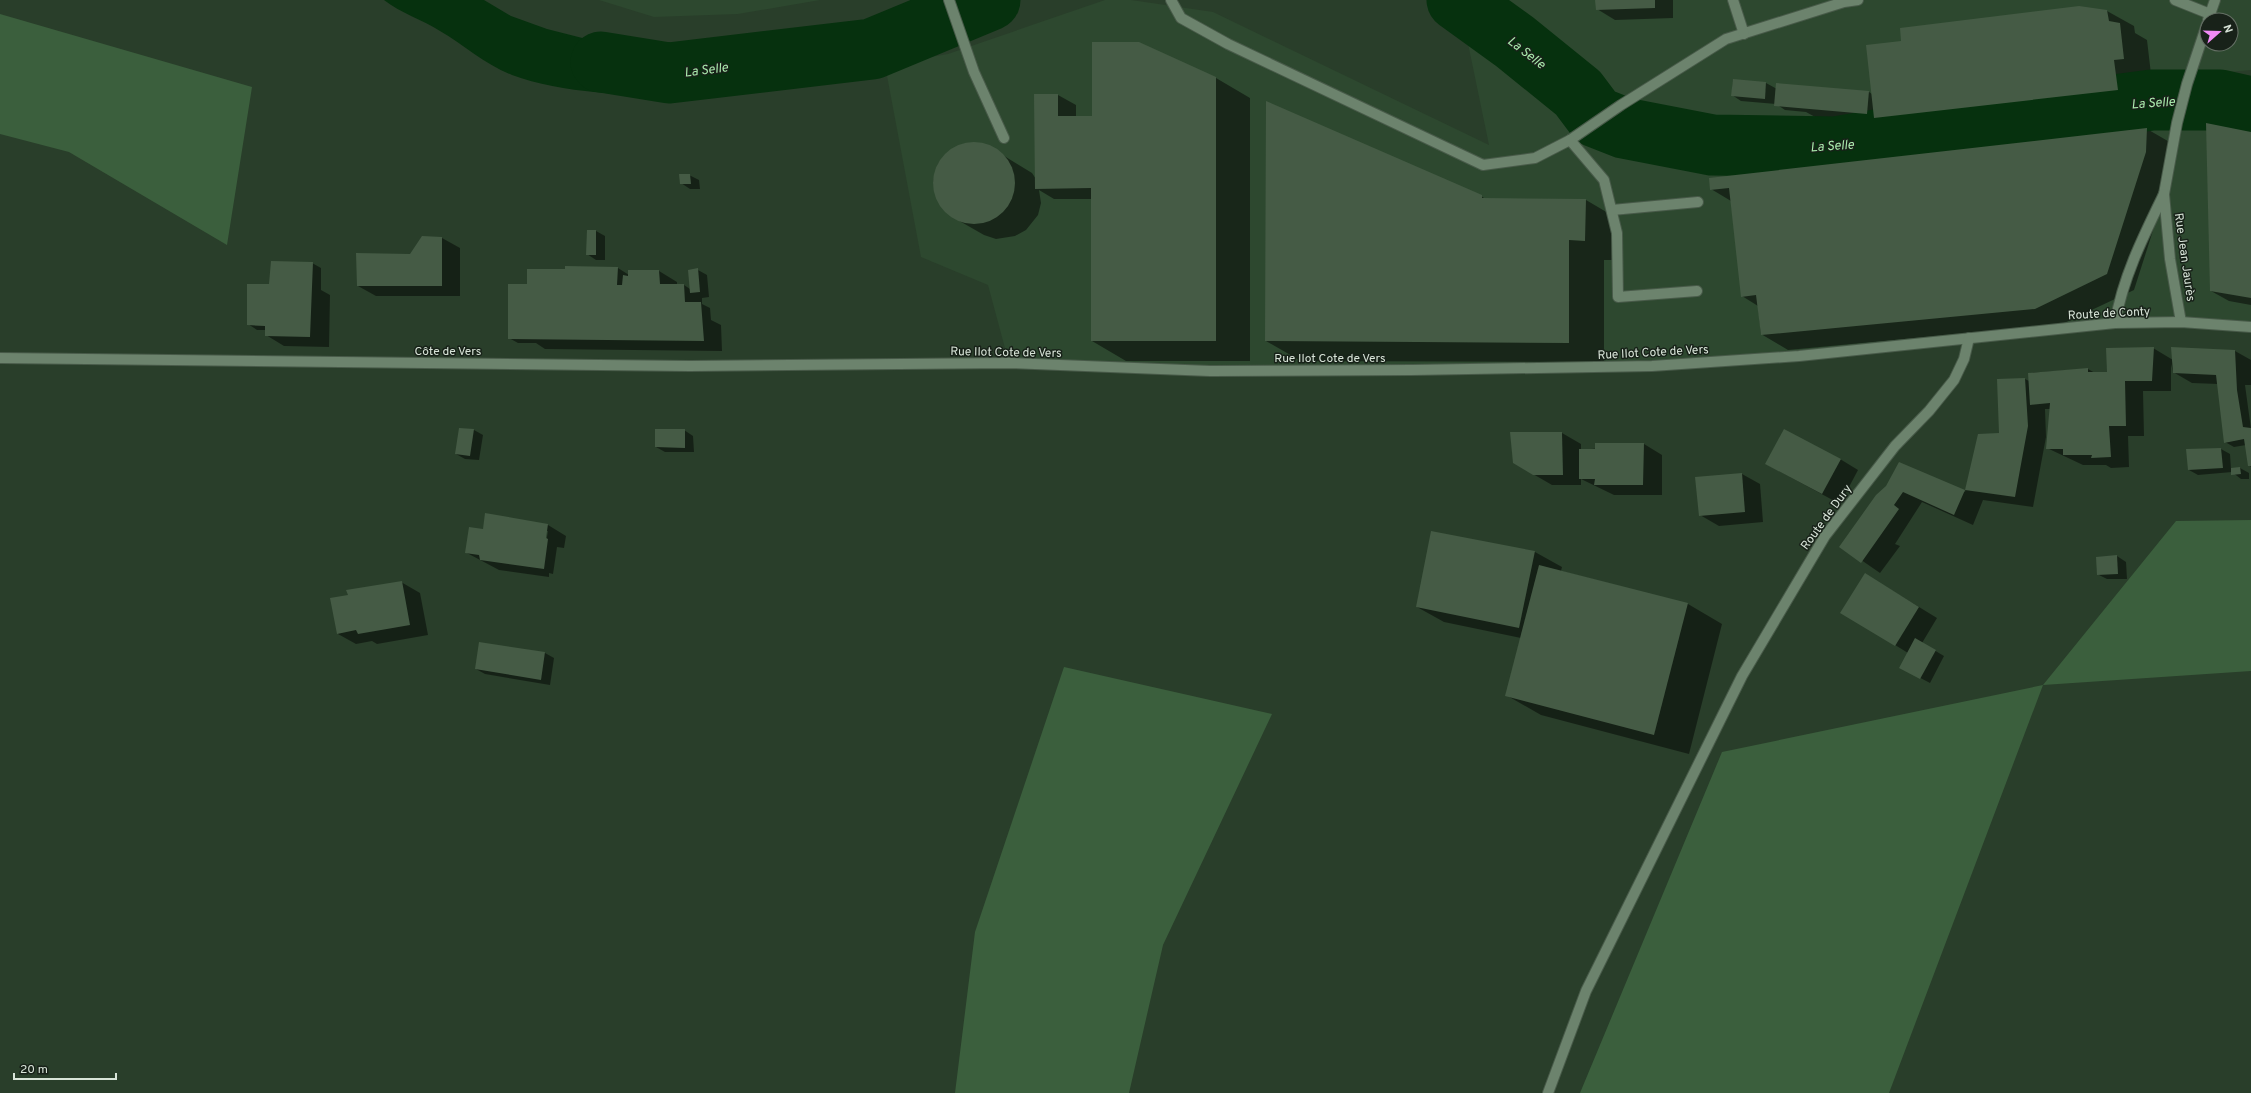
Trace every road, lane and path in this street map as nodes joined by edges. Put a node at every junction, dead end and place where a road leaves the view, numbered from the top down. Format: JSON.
{"nodes":[{"id":1,"x":949,"y":0,"type":"edge"},
{"id":2,"x":1171,"y":0,"type":"edge"},
{"id":3,"x":1733,"y":0,"type":"edge"},
{"id":4,"x":1858,"y":0,"type":"edge"},
{"id":5,"x":2175,"y":0,"type":"edge"},
{"id":6,"x":2215,"y":0,"type":"edge"},
{"id":7,"x":2211,"y":12,"type":"edge"},
{"id":8,"x":2199,"y":14,"type":"edge"},
{"id":9,"x":1744,"y":34,"type":"junction"},
{"id":10,"x":2199,"y":47,"type":"edge"},
{"id":11,"x":1004,"y":138,"type":"dead end"},
{"id":12,"x":1570,"y":140,"type":"junction"},
{"id":13,"x":2164,"y":194,"type":"junction"},
{"id":14,"x":1698,"y":202,"type":"dead end"},
{"id":15,"x":1612,"y":210,"type":"junction"},
{"id":16,"x":1697,"y":291,"type":"dead end"},
{"id":17,"x":2181,"y":322,"type":"junction"},
{"id":18,"x":2114,"y":323,"type":"junction"},
{"id":19,"x":2251,"y":327,"type":"edge"},
{"id":20,"x":1969,"y":338,"type":"junction"},
{"id":21,"x":0,"y":358,"type":"edge"},
{"id":22,"x":690,"y":366,"type":"joint"},
{"id":23,"x":1548,"y":1093,"type":"edge"}],
"edges":[{"from":1,"to":11,"type":"street"},
{"from":2,"to":12,"type":"street"},
{"from":3,"to":9,"type":"street"},
{"from":4,"to":9,"type":"street"},
{"from":5,"to":8,"type":"street"},
{"from":6,"to":7,"type":"street","name":"Rue Jean Jaurès"},
{"from":9,"to":12,"type":"street"},
{"from":10,"to":13,"type":"street","name":"Rue Jean Jaurès"},
{"from":12,"to":15,"type":"street"},
{"from":13,"to":17,"type":"street","name":"Rue Jean Jaurès"},
{"from":13,"to":18,"type":"street","name":"Rue Jean Jaurès"},
{"from":14,"to":15,"type":"street"},
{"from":15,"to":16,"type":"street"},
{"from":17,"to":18,"type":"street","name":"Route de Conty"},
{"from":17,"to":19,"type":"street","name":"Route de Conty"},
{"from":18,"to":20,"type":"street","name":"Route de Conty"},
{"from":20,"to":22,"type":"street","name":"Rue Ilot Cote de Vers"},
{"from":20,"to":23,"type":"street","name":"Route de Dury"},
{"from":21,"to":22,"type":"street","name":"Côte de Vers"}]}
